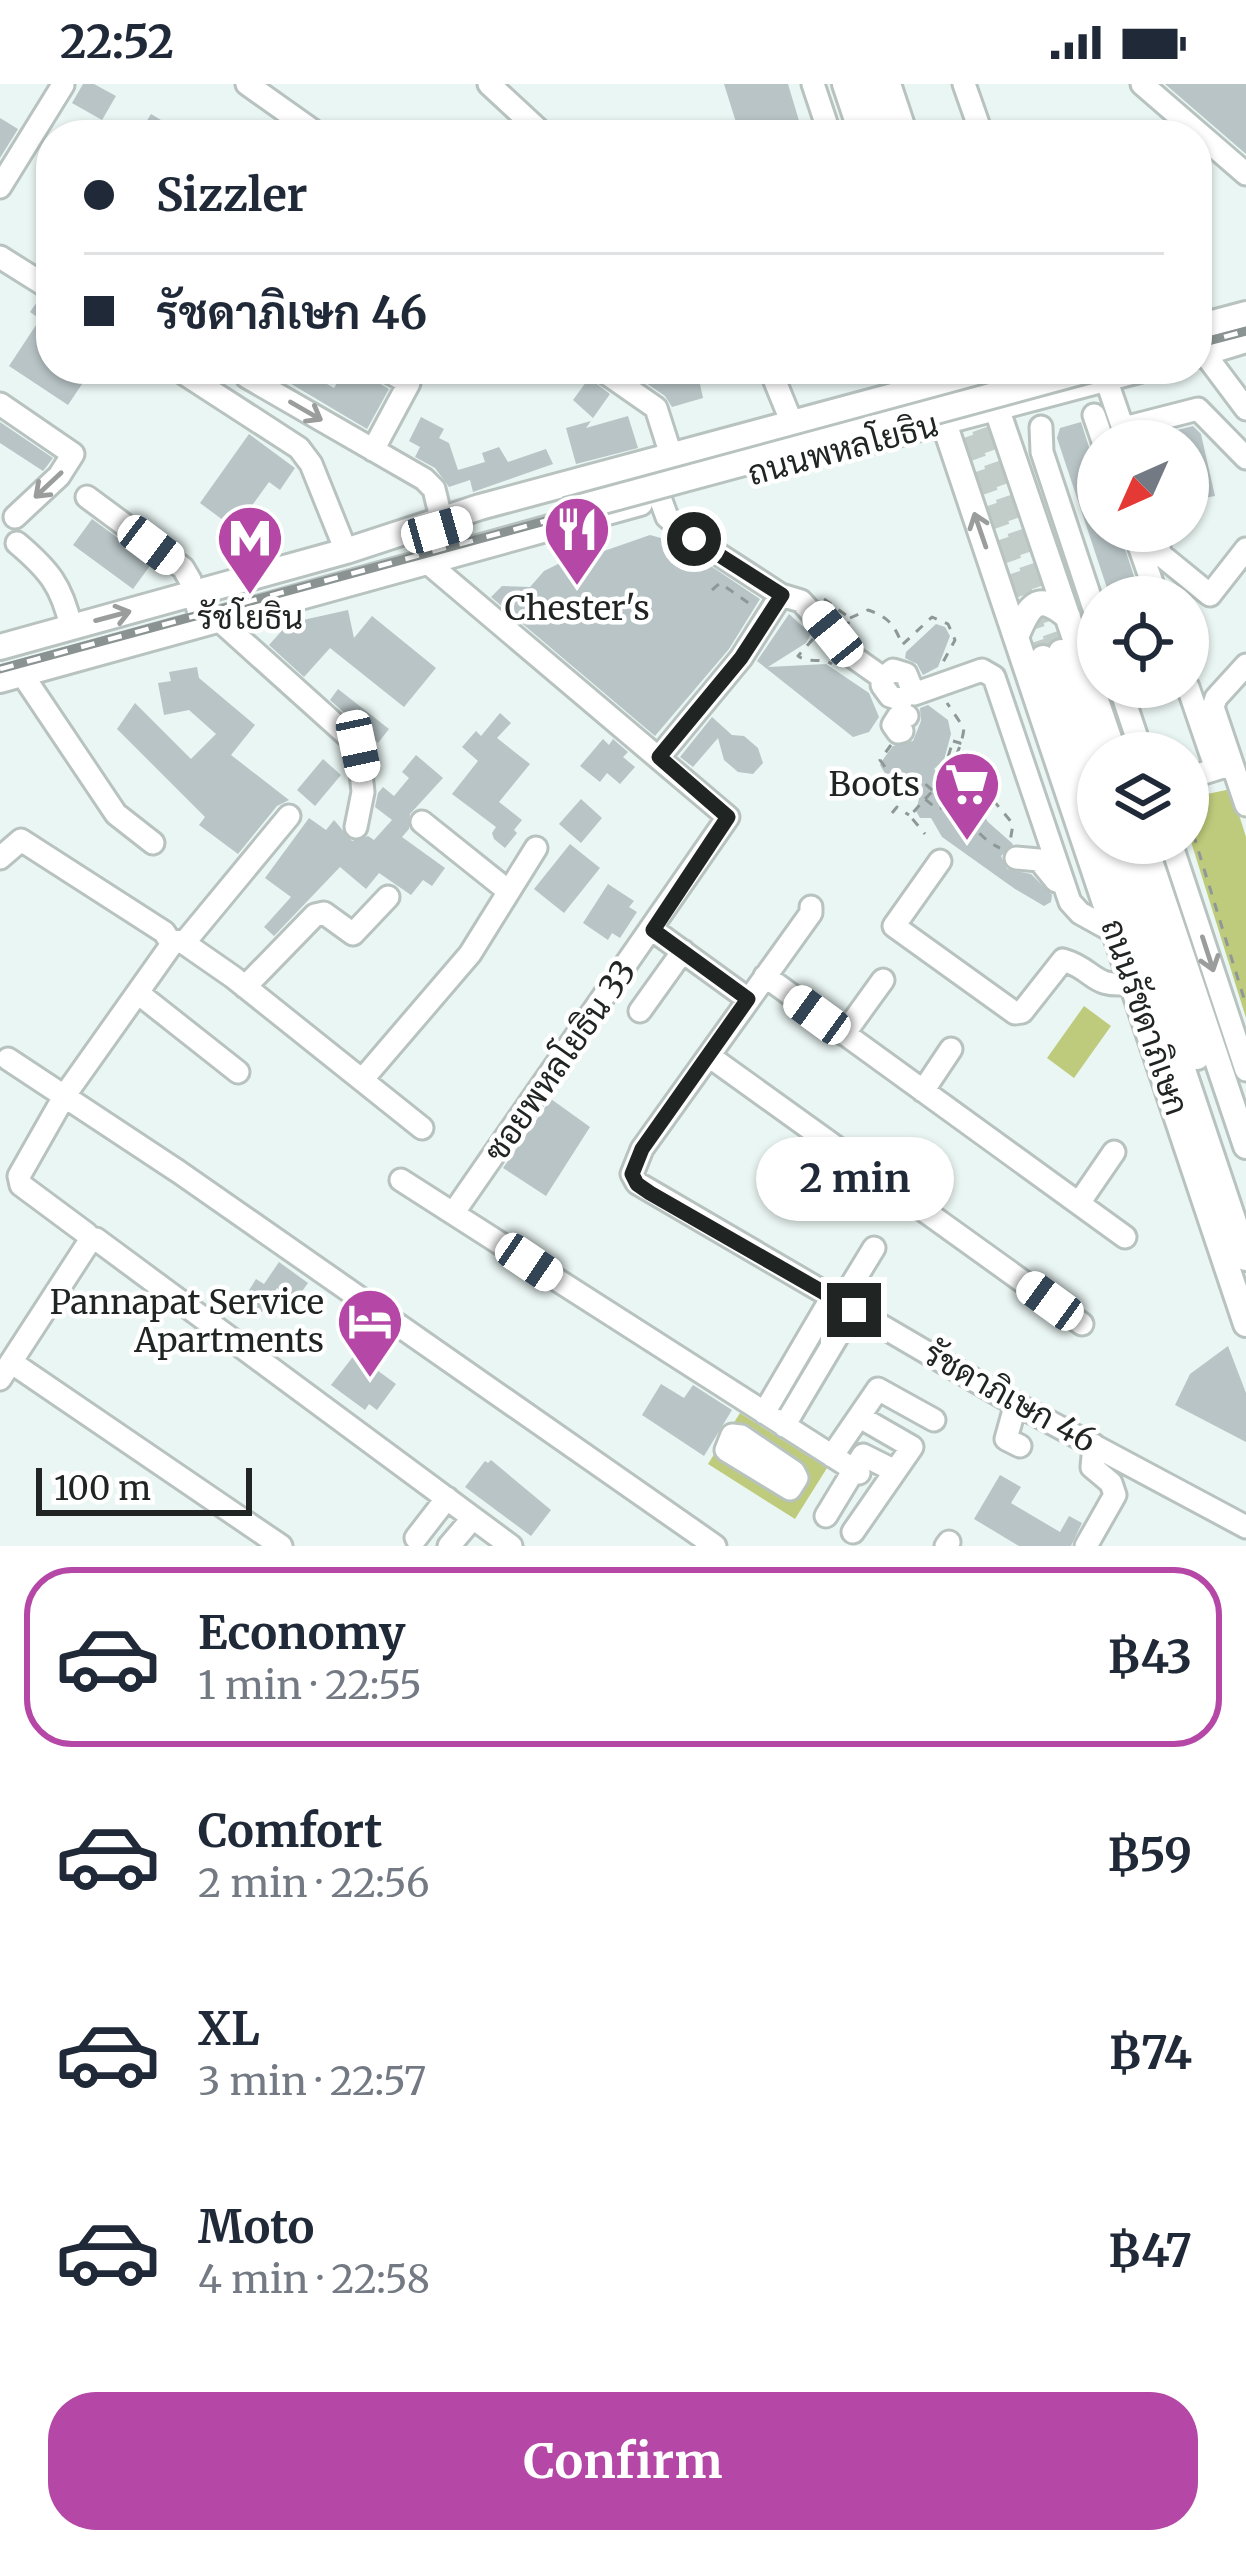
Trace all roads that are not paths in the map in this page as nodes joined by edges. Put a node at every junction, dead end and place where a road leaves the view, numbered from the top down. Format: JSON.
{"nodes":[{"id":1,"x":489,"y":84,"type":"edge"},
{"id":2,"x":813,"y":84,"type":"edge"},
{"id":3,"x":830,"y":84,"type":"edge"},
{"id":4,"x":845,"y":84,"type":"edge"},
{"id":5,"x":866,"y":84,"type":"edge"},
{"id":6,"x":888,"y":84,"type":"edge"},
{"id":7,"x":964,"y":84,"type":"edge"},
{"id":8,"x":1142,"y":84,"type":"edge"},
{"id":9,"x":63,"y":85,"type":"edge"},
{"id":10,"x":253,"y":86,"type":"edge"},
{"id":11,"x":49,"y":120,"type":"edge"},
{"id":12,"x":299,"y":120,"type":"edge"},
{"id":13,"x":528,"y":120,"type":"edge"},
{"id":14,"x":825,"y":120,"type":"edge"},
{"id":15,"x":842,"y":120,"type":"edge"},
{"id":16,"x":857,"y":120,"type":"edge"},
{"id":17,"x":890,"y":120,"type":"edge"},
{"id":18,"x":896,"y":120,"type":"edge"},
{"id":19,"x":977,"y":120,"type":"edge"},
{"id":20,"x":1184,"y":120,"type":"edge"},
{"id":21,"x":36,"y":145,"type":"edge"},
{"id":22,"x":1212,"y":145,"type":"edge"},
{"id":23,"x":1246,"y":174,"type":"edge"},
{"id":24,"x":0,"y":187,"type":"edge"},
{"id":25,"x":0,"y":256,"type":"edge"},
{"id":26,"x":36,"y":279,"type":"edge"},
{"id":27,"x":1246,"y":302,"type":"edge"},
{"id":28,"x":1212,"y":311,"type":"edge"},
{"id":29,"x":1246,"y":314,"type":"edge"},
{"id":30,"x":1212,"y":323,"type":"edge"},
{"id":31,"x":1246,"y":327,"type":"edge"},
{"id":32,"x":1246,"y":340,"type":"edge"},
{"id":33,"x":1212,"y":343,"type":"edge"},
{"id":34,"x":1212,"y":347,"type":"edge"},
{"id":35,"x":1212,"y":366,"type":"edge"},
{"id":36,"x":200,"y":384,"type":"edge"},
{"id":37,"x":259,"y":384,"type":"edge"},
{"id":38,"x":408,"y":384,"type":"edge"},
{"id":39,"x":622,"y":384,"type":"edge"},
{"id":40,"x":778,"y":384,"type":"edge"},
{"id":41,"x":906,"y":384,"type":"edge"},
{"id":42,"x":923,"y":384,"type":"edge"},
{"id":43,"x":984,"y":384,"type":"edge"},
{"id":44,"x":990,"y":384,"type":"edge"},
{"id":45,"x":1054,"y":384,"type":"edge"},
{"id":46,"x":1065,"y":384,"type":"edge"},
{"id":47,"x":1092,"y":384,"type":"edge"},
{"id":48,"x":0,"y":404,"type":"edge"},
{"id":49,"x":996,"y":409,"type":"junction"},
{"id":50,"x":1246,"y":409,"type":"edge"},
{"id":51,"x":1094,"y":415,"type":"dead end"},
{"id":52,"x":1096,"y":420,"type":"edge"},
{"id":53,"x":1116,"y":420,"type":"edge"},
{"id":54,"x":1169,"y":420,"type":"edge"},
{"id":55,"x":1208,"y":420,"type":"edge"},
{"id":56,"x":1209,"y":421,"type":"edge"},
{"id":57,"x":798,"y":422,"type":"junction"},
{"id":58,"x":944,"y":422,"type":"junction"},
{"id":59,"x":1041,"y":427,"type":"dead end"},
{"id":60,"x":373,"y":450,"type":"junction"},
{"id":61,"x":817,"y":454,"type":"junction"},
{"id":62,"x":671,"y":455,"type":"junction"},
{"id":63,"x":1246,"y":458,"type":"edge"},
{"id":64,"x":87,"y":497,"type":"dead end"},
{"id":65,"x":660,"y":497,"type":"junction"},
{"id":66,"x":563,"y":504,"type":"junction"},
{"id":67,"x":7,"y":516,"type":"edge"},
{"id":68,"x":442,"y":522,"type":"junction"},
{"id":69,"x":414,"y":530,"type":"junction"},
{"id":70,"x":9,"y":545,"type":"edge"},
{"id":71,"x":1246,"y":549,"type":"edge"},
{"id":72,"x":346,"y":551,"type":"junction"},
{"id":73,"x":1160,"y":552,"type":"edge"},
{"id":74,"x":416,"y":567,"type":"junction"},
{"id":75,"x":1083,"y":576,"type":"edge"},
{"id":76,"x":194,"y":594,"type":"junction"},
{"id":77,"x":782,"y":595,"type":"junction"},
{"id":78,"x":1068,"y":617,"type":"junction"},
{"id":79,"x":211,"y":622,"type":"junction"},
{"id":80,"x":71,"y":627,"type":"junction"},
{"id":81,"x":1016,"y":637,"type":"junction"},
{"id":82,"x":0,"y":647,"type":"edge"},
{"id":83,"x":1246,"y":665,"type":"edge"},
{"id":84,"x":11,"y":677,"type":"edge"},
{"id":85,"x":1198,"y":708,"type":"edge"},
{"id":86,"x":1085,"y":732,"type":"edge"},
{"id":87,"x":1107,"y":732,"type":"edge"},
{"id":88,"x":1077,"y":744,"type":"edge"},
{"id":89,"x":659,"y":757,"type":"junction"},
{"id":90,"x":1224,"y":766,"type":"junction"},
{"id":91,"x":1209,"y":771,"type":"edge"},
{"id":92,"x":1246,"y":805,"type":"edge"},
{"id":93,"x":289,"y":816,"type":"dead end"},
{"id":94,"x":422,"y":822,"type":"dead end"},
{"id":95,"x":356,"y":826,"type":"dead end"},
{"id":96,"x":153,"y":844,"type":"dead end"},
{"id":97,"x":1015,"y":847,"type":"road end"},
{"id":98,"x":536,"y":848,"type":"dead end"},
{"id":99,"x":0,"y":858,"type":"edge"},
{"id":100,"x":940,"y":861,"type":"dead end"},
{"id":101,"x":1114,"y":864,"type":"edge"},
{"id":102,"x":1133,"y":864,"type":"edge"},
{"id":103,"x":1151,"y":864,"type":"edge"},
{"id":104,"x":1179,"y":864,"type":"edge"},
{"id":105,"x":1058,"y":887,"type":"dead end"},
{"id":106,"x":507,"y":890,"type":"junction"},
{"id":107,"x":388,"y":897,"type":"dead end"},
{"id":108,"x":811,"y":907,"type":"dead end"},
{"id":109,"x":653,"y":930,"type":"junction"},
{"id":110,"x":1116,"y":933,"type":"junction"},
{"id":111,"x":178,"y":942,"type":"junction"},
{"id":112,"x":683,"y":951,"type":"junction"},
{"id":113,"x":764,"y":976,"type":"junction"},
{"id":114,"x":883,"y":980,"type":"dead end"},
{"id":115,"x":1133,"y":983,"type":"junction"},
{"id":116,"x":245,"y":987,"type":"junction"},
{"id":117,"x":138,"y":993,"type":"junction"},
{"id":118,"x":748,"y":999,"type":"junction"},
{"id":119,"x":640,"y":1011,"type":"dead end"},
{"id":120,"x":844,"y":1034,"type":"junction"},
{"id":121,"x":951,"y":1049,"type":"dead end"},
{"id":122,"x":709,"y":1056,"type":"junction"},
{"id":123,"x":8,"y":1059,"type":"dead end"},
{"id":124,"x":1246,"y":1070,"type":"edge"},
{"id":125,"x":238,"y":1072,"type":"dead end"},
{"id":126,"x":362,"y":1080,"type":"junction"},
{"id":127,"x":923,"y":1091,"type":"junction"},
{"id":128,"x":65,"y":1095,"type":"junction"},
{"id":129,"x":1241,"y":1119,"type":"edge"},
{"id":130,"x":422,"y":1128,"type":"dead end"},
{"id":131,"x":1246,"y":1146,"type":"edge"},
{"id":132,"x":1114,"y":1152,"type":"dead end"},
{"id":133,"x":401,"y":1180,"type":"dead end"},
{"id":134,"x":1078,"y":1204,"type":"junction"},
{"id":135,"x":1246,"y":1205,"type":"edge"},
{"id":136,"x":454,"y":1212,"type":"junction"},
{"id":137,"x":1125,"y":1237,"type":"dead end"},
{"id":138,"x":89,"y":1238,"type":"junction"},
{"id":139,"x":874,"y":1248,"type":"dead end"},
{"id":140,"x":1246,"y":1258,"type":"edge"},
{"id":141,"x":842,"y":1303,"type":"junction"},
{"id":142,"x":1082,"y":1324,"type":"dead end"},
{"id":143,"x":1246,"y":1324,"type":"edge"},
{"id":144,"x":6,"y":1370,"type":"edge"},
{"id":145,"x":1016,"y":1403,"type":"junction"},
{"id":146,"x":860,"y":1417,"type":"junction"},
{"id":147,"x":774,"y":1420,"type":"junction"},
{"id":148,"x":934,"y":1420,"type":"dead end"},
{"id":149,"x":1094,"y":1445,"type":"junction"},
{"id":150,"x":1019,"y":1446,"type":"dead end"},
{"id":151,"x":760,"y":1449,"type":"dead end"},
{"id":152,"x":832,"y":1456,"type":"junction"},
{"id":153,"x":895,"y":1471,"type":"junction"},
{"id":154,"x":857,"y":1472,"type":"junction"},
{"id":155,"x":447,"y":1498,"type":"junction"},
{"id":156,"x":826,"y":1516,"type":"dead end"},
{"id":157,"x":472,"y":1519,"type":"junction"},
{"id":158,"x":1246,"y":1527,"type":"edge"},
{"id":159,"x":854,"y":1532,"type":"dead end"},
{"id":160,"x":416,"y":1538,"type":"dead end"},
{"id":161,"x":281,"y":1546,"type":"edge"},
{"id":162,"x":449,"y":1546,"type":"edge"},
{"id":163,"x":511,"y":1546,"type":"edge"},
{"id":164,"x":715,"y":1546,"type":"edge"},
{"id":165,"x":1086,"y":1546,"type":"edge"}],
"edges":[{"from":1,"to":13,"type":"street"},
{"from":2,"to":14,"type":"street"},
{"from":3,"to":15,"type":"main road"},
{"from":4,"to":16,"type":"main road"},
{"from":5,"to":17,"type":"main road"},
{"from":6,"to":18,"type":"main road"},
{"from":7,"to":19,"type":"street"},
{"from":8,"to":20,"type":"street"},
{"from":9,"to":11,"type":"street"},
{"from":10,"to":12,"type":"street"},
{"from":21,"to":24,"type":"street"},
{"from":22,"to":23,"type":"street"},
{"from":25,"to":26,"type":"street"},
{"from":27,"to":28,"type":"main road"},
{"from":29,"to":30,"type":"main road"},
{"from":31,"to":33,"type":"main road"},
{"from":32,"to":34,"type":"main road"},
{"from":35,"to":50,"type":"street"},
{"from":36,"to":72,"type":"street"},
{"from":37,"to":60,"type":"street","one_way":true},
{"from":38,"to":60,"type":"street"},
{"from":39,"to":62,"type":"street"},
{"from":40,"to":57,"type":"street"},
{"from":41,"to":57,"type":"main road","name":"ถนนพหลโยธิน"},
{"from":42,"to":58,"type":"main road","name":"ถนนรัชดาภิเษก"},
{"from":43,"to":66,"type":"main road","name":"ถนนพหลโยธิน"},
{"from":44,"to":49,"type":"main road"},
{"from":45,"to":66,"type":"main road","name":"ถนนพหลโยธิน","bridge":true},
{"from":46,"to":49,"type":"main road","name":"ถนนพหลโยธิน"},
{"from":47,"to":53,"type":"street"},
{"from":48,"to":67,"type":"street","one_way":true},
{"from":49,"to":58,"type":"main road","name":"ถนนพหลโยธิน"},
{"from":49,"to":78,"type":"main road"},
{"from":51,"to":52,"type":"street"},
{"from":54,"to":55,"type":"street"},
{"from":56,"to":63,"type":"street"},
{"from":57,"to":61,"type":"main road"},
{"from":57,"to":62,"type":"main road","name":"ถนนพหลโยธิน"},
{"from":58,"to":61,"type":"main road","name":"ถนนพหลโยธิน"},
{"from":81,"to":58,"type":"main road","name":"ถนนรัชดาภิเษก","one_way":true},
{"from":59,"to":75,"type":"street"},
{"from":60,"to":68,"type":"street"},
{"from":61,"to":65,"type":"main road","name":"ถนนพหลโยธิน"},
{"from":62,"to":68,"type":"main road","name":"ถนนพหลโยธิน"},
{"from":64,"to":76,"type":"street"},
{"from":65,"to":74,"type":"main road","name":"ถนนพหลโยธิน"},
{"from":65,"to":77,"type":"street"},
{"from":66,"to":69,"type":"main road","name":"ถนนพหลโยธิน"},
{"from":66,"to":74,"type":"main road","name":"ถนนพหลโยธิน"},
{"from":67,"to":70,"type":"street"},
{"from":68,"to":69,"type":"main road","name":"ถนนพหลโยธิน"},
{"from":69,"to":72,"type":"main road","name":"ถนนพหลโยธิน"},
{"from":70,"to":80,"type":"street"},
{"from":71,"to":73,"type":"street"},
{"from":72,"to":76,"type":"main road","name":"ถนนพหลโยธิน"},
{"from":74,"to":79,"type":"main road","name":"ถนนพหลโยธิน"},
{"from":74,"to":89,"type":"street","name":"ซอยพหลโยธิน 33"},
{"from":76,"to":79,"type":"street"},
{"from":80,"to":76,"type":"main road","name":"ถนนพหลโยธิน","one_way":true},
{"from":77,"to":89,"type":"street"},
{"from":77,"to":110,"type":"street"},
{"from":78,"to":81,"type":"main road"},
{"from":78,"to":87,"type":"main road"},
{"from":79,"to":84,"type":"main road","name":"ถนนพหลโยธิน"},
{"from":79,"to":95,"type":"street"},
{"from":80,"to":82,"type":"main road","name":"ถนนพหลโยธิน"},
{"from":81,"to":110,"type":"main road","name":"ถนนรัชดาภิเษก"},
{"from":83,"to":90,"type":"street"},
{"from":84,"to":96,"type":"street"},
{"from":85,"to":90,"type":"street"},
{"from":86,"to":88,"type":"main road"},
{"from":89,"to":109,"type":"street","name":"ซอยพหลโยธิน 33"},
{"from":90,"to":91,"type":"street"},
{"from":90,"to":92,"type":"street"},
{"from":93,"to":111,"type":"street"},
{"from":94,"to":106,"type":"street"},
{"from":97,"to":105,"type":"street"},
{"from":98,"to":106,"type":"street"},
{"from":99,"to":111,"type":"street"},
{"from":100,"to":115,"type":"street"},
{"from":101,"to":140,"type":"main road","name":"ถนนรัชดาภิเษก"},
{"from":102,"to":135,"type":"main road","name":"ถนนรัชดาภิเษก"},
{"from":103,"to":129,"type":"main road","name":"ถนนรัชดาภิเษก"},
{"from":104,"to":124,"type":"street","one_way":true},
{"from":106,"to":126,"type":"street"},
{"from":107,"to":116,"type":"street"},
{"from":108,"to":113,"type":"street"},
{"from":109,"to":112,"type":"street"},
{"from":109,"to":136,"type":"street","name":"ซอยพหลโยธิน 33"},
{"from":110,"to":115,"type":"main road","name":"ถนนรัชดาภิเษก"},
{"from":111,"to":116,"type":"street"},
{"from":111,"to":117,"type":"street"},
{"from":112,"to":118,"type":"street"},
{"from":112,"to":119,"type":"street"},
{"from":113,"to":118,"type":"street"},
{"from":113,"to":120,"type":"street"},
{"from":114,"to":120,"type":"street"},
{"from":115,"to":143,"type":"main road","name":"ถนนรัชดาภิเษก"},
{"from":116,"to":126,"type":"street"},
{"from":117,"to":125,"type":"street"},
{"from":117,"to":128,"type":"street"},
{"from":118,"to":122,"type":"street"},
{"from":120,"to":127,"type":"street"},
{"from":121,"to":127,"type":"street"},
{"from":122,"to":141,"type":"street","name":"รัชดาภิเษก 46"},
{"from":122,"to":142,"type":"street"},
{"from":123,"to":128,"type":"street"},
{"from":126,"to":130,"type":"street"},
{"from":127,"to":134,"type":"street"},
{"from":128,"to":138,"type":"street"},
{"from":128,"to":164,"type":"street"},
{"from":129,"to":131,"type":"main road","name":"ถนนรัชดาภิเษก"},
{"from":132,"to":134,"type":"street"},
{"from":133,"to":136,"type":"street"},
{"from":134,"to":137,"type":"street"},
{"from":136,"to":147,"type":"street"},
{"from":138,"to":144,"type":"street"},
{"from":138,"to":155,"type":"street"},
{"from":139,"to":141,"type":"street"},
{"from":141,"to":145,"type":"street","name":"รัชดาภิเษก 46"},
{"from":141,"to":147,"type":"street"},
{"from":144,"to":161,"type":"street"},
{"from":145,"to":149,"type":"street","name":"รัชดาภิเษก 46"},
{"from":145,"to":150,"type":"street"},
{"from":146,"to":148,"type":"street"},
{"from":146,"to":152,"type":"street"},
{"from":146,"to":153,"type":"street"},
{"from":147,"to":151,"type":"street"},
{"from":147,"to":152,"type":"street"},
{"from":149,"to":158,"type":"street","name":"รัชดาภิเษก 46"},
{"from":149,"to":165,"type":"street"},
{"from":152,"to":154,"type":"street"},
{"from":153,"to":154,"type":"street"},
{"from":153,"to":159,"type":"street"},
{"from":154,"to":156,"type":"street"},
{"from":155,"to":157,"type":"street"},
{"from":155,"to":160,"type":"street"},
{"from":157,"to":162,"type":"street"},
{"from":157,"to":163,"type":"street"}]}
